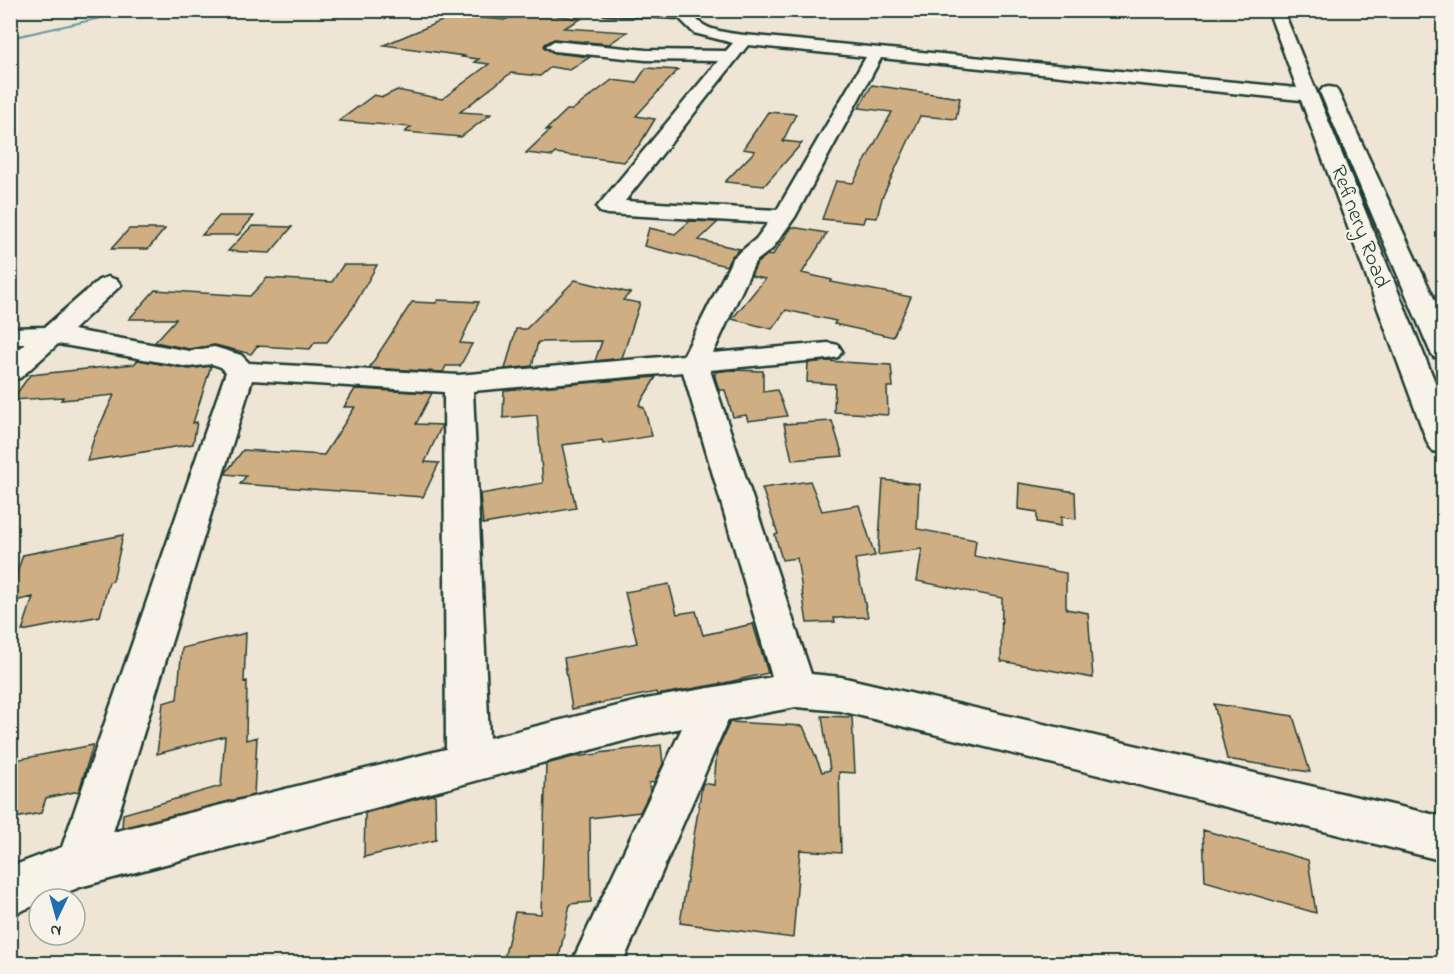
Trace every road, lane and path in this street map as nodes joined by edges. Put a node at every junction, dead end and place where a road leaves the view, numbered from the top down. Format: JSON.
{"nodes":[{"id":1,"x":605,"y":10,"type":"edge"},
{"id":2,"x":1275,"y":10,"type":"edge"},
{"id":3,"x":1293,"y":10,"type":"edge"},
{"id":4,"x":682,"y":12,"type":"edge"},
{"id":5,"x":554,"y":46,"type":"dead end"},
{"id":6,"x":738,"y":48,"type":"junction"},
{"id":7,"x":876,"y":53,"type":"junction"},
{"id":8,"x":1308,"y":95,"type":"junction"},
{"id":9,"x":784,"y":217,"type":"junction"},
{"id":10,"x":108,"y":285,"type":"dead end"},
{"id":11,"x":52,"y":335,"type":"junction"},
{"id":12,"x":10,"y":336,"type":"edge"},
{"id":13,"x":828,"y":351,"type":"dead end"},
{"id":14,"x":1443,"y":351,"type":"edge"},
{"id":15,"x":694,"y":363,"type":"junction"},
{"id":16,"x":241,"y":371,"type":"junction"},
{"id":17,"x":10,"y":372,"type":"edge"},
{"id":18,"x":458,"y":384,"type":"junction"},
{"id":19,"x":1443,"y":444,"type":"edge"},
{"id":20,"x":796,"y":690,"type":"junction"},
{"id":21,"x":713,"y":706,"type":"junction"},
{"id":22,"x":468,"y":763,"type":"junction"},
{"id":23,"x":1443,"y":839,"type":"edge"},
{"id":24,"x":80,"y":864,"type":"junction"},
{"id":25,"x":10,"y":891,"type":"edge"},
{"id":26,"x":596,"y":963,"type":"edge"}],
"edges":[{"from":1,"to":4,"type":"street"},
{"from":2,"to":8,"type":"street","name":"Refinery Road"},
{"from":3,"to":14,"type":"street","name":"Refinery Road"},
{"from":4,"to":6,"type":"street"},
{"from":5,"to":6,"type":"street"},
{"from":6,"to":7,"type":"street"},
{"from":6,"to":9,"type":"street"},
{"from":7,"to":8,"type":"street"},
{"from":7,"to":9,"type":"street"},
{"from":8,"to":19,"type":"street","name":"Refinery Road"},
{"from":9,"to":15,"type":"street"},
{"from":10,"to":11,"type":"street"},
{"from":11,"to":12,"type":"street"},
{"from":11,"to":16,"type":"street"},
{"from":11,"to":17,"type":"street"},
{"from":13,"to":15,"type":"street"},
{"from":15,"to":18,"type":"street"},
{"from":15,"to":20,"type":"street"},
{"from":16,"to":18,"type":"street"},
{"from":16,"to":24,"type":"street"},
{"from":18,"to":22,"type":"street"},
{"from":20,"to":21,"type":"street"},
{"from":20,"to":23,"type":"street"},
{"from":21,"to":22,"type":"street"},
{"from":21,"to":26,"type":"street"},
{"from":22,"to":24,"type":"street"},
{"from":24,"to":25,"type":"street"}]}
